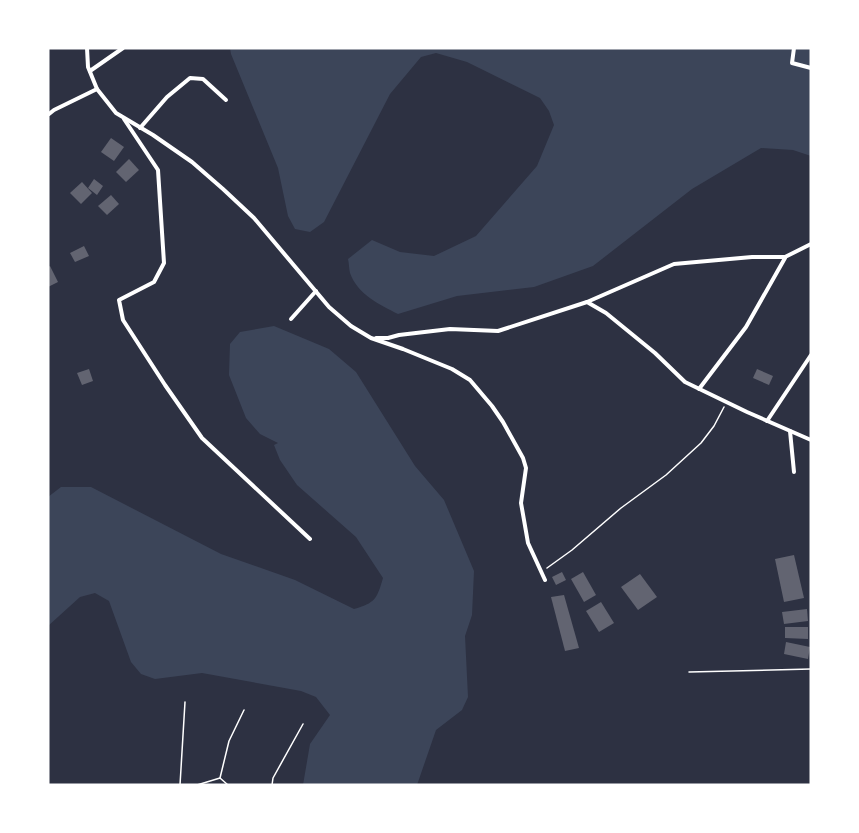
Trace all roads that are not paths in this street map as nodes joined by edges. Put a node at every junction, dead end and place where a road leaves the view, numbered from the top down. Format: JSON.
{"nodes":[{"id":1,"x":87,"y":48,"type":"edge"},
{"id":2,"x":123,"y":48,"type":"edge"},
{"id":3,"x":794,"y":48,"type":"edge"},
{"id":4,"x":811,"y":68,"type":"edge"},
{"id":5,"x":90,"y":72,"type":"junction"},
{"id":6,"x":97,"y":89,"type":"junction"},
{"id":7,"x":226,"y":100,"type":"dead end"},
{"id":8,"x":49,"y":114,"type":"edge"},
{"id":9,"x":124,"y":119,"type":"junction"},
{"id":10,"x":140,"y":128,"type":"junction"},
{"id":11,"x":811,"y":244,"type":"edge"},
{"id":12,"x":785,"y":257,"type":"junction"},
{"id":13,"x":316,"y":291,"type":"junction"},
{"id":14,"x":587,"y":302,"type":"junction"},
{"id":15,"x":291,"y":319,"type":"dead end"},
{"id":16,"x":371,"y":338,"type":"junction"},
{"id":17,"x":811,"y":355,"type":"edge"},
{"id":18,"x":699,"y":389,"type":"junction"},
{"id":19,"x":767,"y":421,"type":"junction"},
{"id":20,"x":790,"y":431,"type":"junction"},
{"id":21,"x":811,"y":440,"type":"edge"},
{"id":22,"x":794,"y":472,"type":"dead end"},
{"id":23,"x":310,"y":539,"type":"dead end"},
{"id":24,"x":545,"y":580,"type":"dead end"}],
"edges":[{"from":1,"to":5,"type":"street"},
{"from":2,"to":5,"type":"street"},
{"from":3,"to":4,"type":"street"},
{"from":5,"to":6,"type":"street"},
{"from":6,"to":8,"type":"street"},
{"from":6,"to":9,"type":"street"},
{"from":7,"to":10,"type":"street"},
{"from":9,"to":10,"type":"street"},
{"from":9,"to":23,"type":"street"},
{"from":10,"to":13,"type":"street"},
{"from":11,"to":12,"type":"street"},
{"from":12,"to":14,"type":"street"},
{"from":12,"to":18,"type":"street"},
{"from":13,"to":15,"type":"street"},
{"from":13,"to":16,"type":"street"},
{"from":14,"to":16,"type":"street"},
{"from":14,"to":18,"type":"street"},
{"from":16,"to":24,"type":"street"},
{"from":17,"to":19,"type":"street"},
{"from":18,"to":19,"type":"street"},
{"from":19,"to":20,"type":"street"},
{"from":20,"to":21,"type":"street"},
{"from":20,"to":22,"type":"street"}]}
